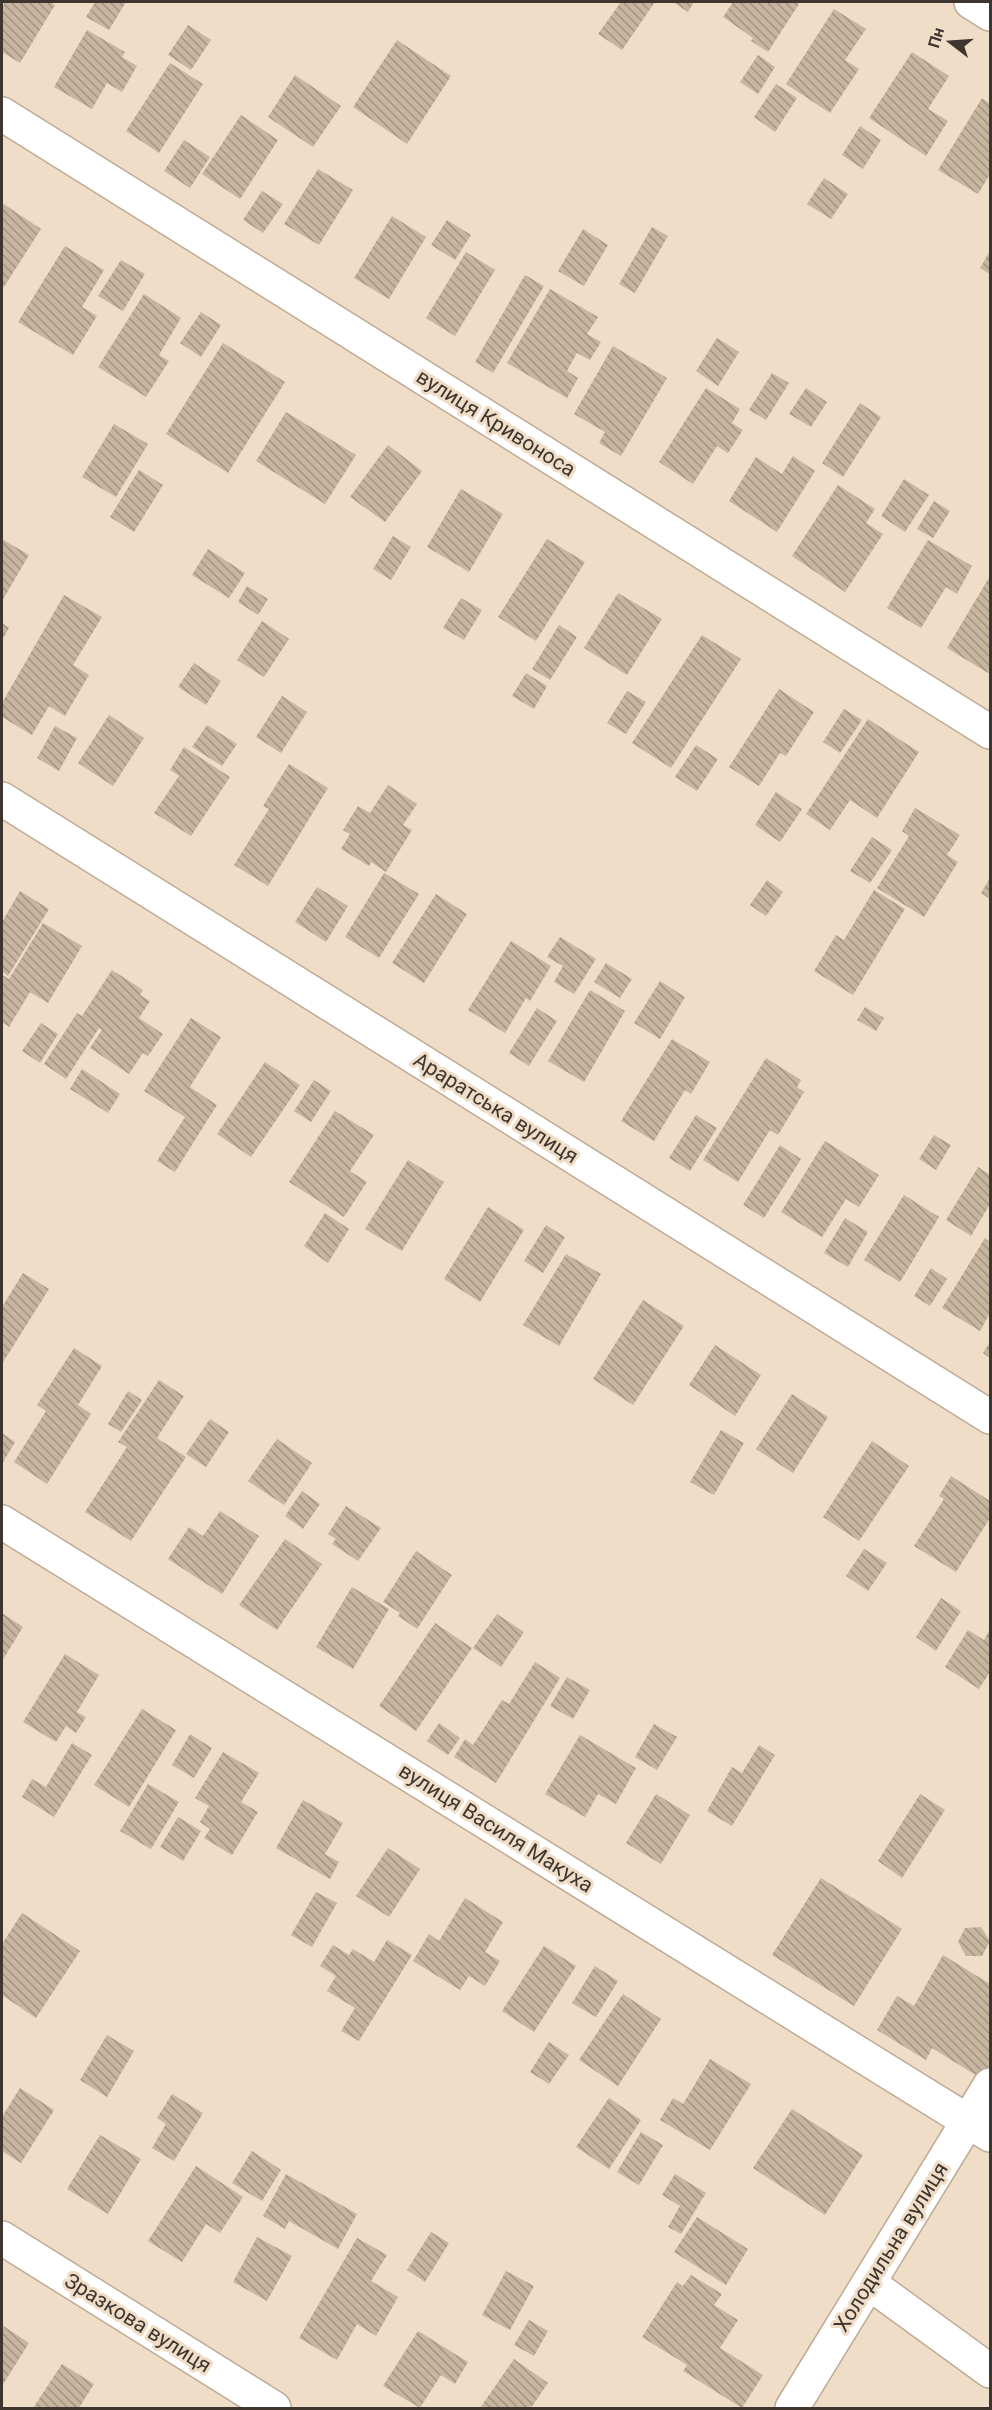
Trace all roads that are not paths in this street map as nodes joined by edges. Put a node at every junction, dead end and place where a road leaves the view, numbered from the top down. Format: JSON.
{"nodes":[{"id":1,"x":971,"y":2,"type":"edge"},
{"id":2,"x":990,"y":14,"type":"edge"},
{"id":3,"x":2,"y":114,"type":"edge"},
{"id":4,"x":990,"y":732,"type":"edge"},
{"id":5,"x":2,"y":799,"type":"edge"},
{"id":6,"x":990,"y":1417,"type":"edge"},
{"id":7,"x":2,"y":1522,"type":"edge"},
{"id":8,"x":990,"y":2085,"type":"edge"},
{"id":9,"x":979,"y":2128,"type":"edge"},
{"id":10,"x":2,"y":2238,"type":"edge"},
{"id":11,"x":868,"y":2283,"type":"junction"},
{"id":12,"x":990,"y":2371,"type":"edge"},
{"id":13,"x":274,"y":2409,"type":"edge"},
{"id":14,"x":792,"y":2409,"type":"edge"}],
"edges":[{"from":1,"to":2,"type":"street"},
{"from":3,"to":4,"type":"street","name":"вулиця Кривоноса"},
{"from":5,"to":6,"type":"street","name":"Араратська вулиця"},
{"from":7,"to":9,"type":"street","name":"вулиця Василя Макуха"},
{"from":8,"to":9,"type":"street","name":"Холодильна вулиця"},
{"from":9,"to":11,"type":"street","name":"Холодильна вулиця"},
{"from":10,"to":13,"type":"street","name":"Зразкова вулиця"},
{"from":11,"to":12,"type":"street"},
{"from":11,"to":14,"type":"street","name":"Холодильна вулиця"}]}
